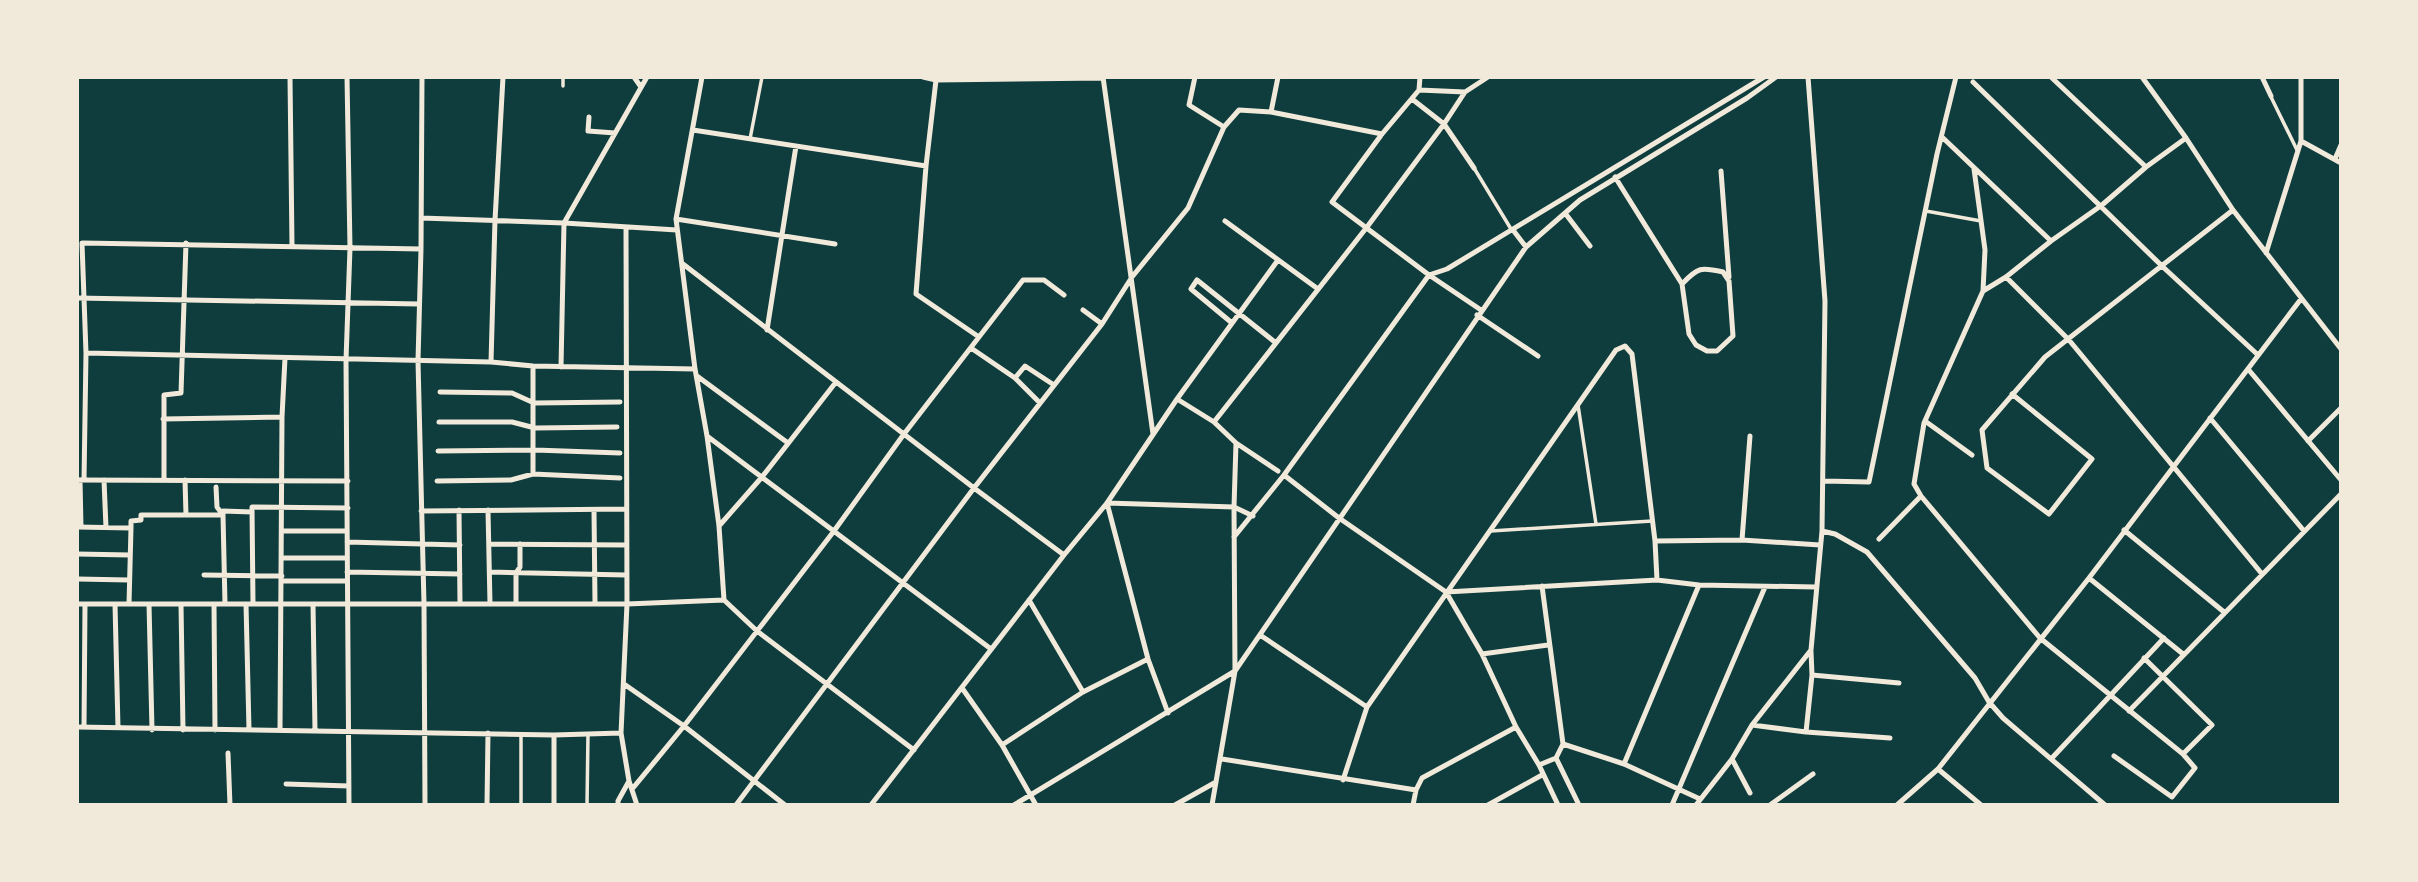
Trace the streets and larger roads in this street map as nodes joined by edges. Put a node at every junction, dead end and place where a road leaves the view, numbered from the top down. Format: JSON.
{"nodes":[{"id":1,"x":290,"y":77,"type":"edge"},
{"id":2,"x":347,"y":77,"type":"edge"},
{"id":3,"x":422,"y":77,"type":"edge"},
{"id":4,"x":503,"y":77,"type":"edge"},
{"id":5,"x":563,"y":77,"type":"edge"},
{"id":6,"x":634,"y":77,"type":"edge"},
{"id":7,"x":647,"y":77,"type":"edge"},
{"id":8,"x":702,"y":77,"type":"edge"},
{"id":9,"x":762,"y":77,"type":"edge"},
{"id":10,"x":923,"y":77,"type":"edge"},
{"id":11,"x":1195,"y":77,"type":"edge"},
{"id":12,"x":1278,"y":77,"type":"edge"},
{"id":13,"x":1420,"y":77,"type":"edge"},
{"id":14,"x":1488,"y":77,"type":"edge"},
{"id":15,"x":1764,"y":77,"type":"edge"},
{"id":16,"x":1776,"y":77,"type":"edge"},
{"id":17,"x":1808,"y":77,"type":"edge"},
{"id":18,"x":1956,"y":77,"type":"edge"},
{"id":19,"x":2051,"y":77,"type":"edge"},
{"id":20,"x":2142,"y":77,"type":"edge"},
{"id":21,"x":2262,"y":77,"type":"edge"},
{"id":22,"x":2301,"y":77,"type":"edge"},
{"id":23,"x":1103,"y":78,"type":"edge"},
{"id":24,"x":936,"y":80,"type":"junction"},
{"id":25,"x":1973,"y":82,"type":"dead end"},
{"id":26,"x":563,"y":86,"type":"dead end"},
{"id":27,"x":641,"y":87,"type":"junction"},
{"id":28,"x":1419,"y":90,"type":"junction"},
{"id":29,"x":1465,"y":92,"type":"junction"},
{"id":30,"x":2271,"y":96,"type":"joint"},
{"id":31,"x":1412,"y":99,"type":"junction"},
{"id":32,"x":1271,"y":112,"type":"junction"},
{"id":33,"x":589,"y":117,"type":"dead end"},
{"id":34,"x":1444,"y":124,"type":"junction"},
{"id":35,"x":1224,"y":127,"type":"junction"},
{"id":36,"x":693,"y":130,"type":"junction"},
{"id":37,"x":615,"y":133,"type":"junction"},
{"id":38,"x":1382,"y":134,"type":"junction"},
{"id":39,"x":1942,"y":137,"type":"junction"},
{"id":40,"x":2186,"y":138,"type":"junction"},
{"id":41,"x":750,"y":139,"type":"junction"},
{"id":42,"x":2301,"y":141,"type":"junction"},
{"id":43,"x":2341,"y":145,"type":"edge"},
{"id":44,"x":796,"y":146,"type":"junction"},
{"id":45,"x":2298,"y":151,"type":"junction"},
{"id":46,"x":2335,"y":159,"type":"junction"},
{"id":47,"x":2341,"y":163,"type":"edge"},
{"id":48,"x":926,"y":166,"type":"junction"},
{"id":49,"x":2146,"y":167,"type":"junction"},
{"id":50,"x":1474,"y":168,"type":"joint"},
{"id":51,"x":1974,"y":169,"type":"junction"},
{"id":52,"x":1721,"y":171,"type":"dead end"},
{"id":53,"x":1615,"y":177,"type":"junction"},
{"id":54,"x":2102,"y":205,"type":"junction"},
{"id":55,"x":2233,"y":210,"type":"junction"},
{"id":56,"x":1926,"y":211,"type":"junction"},
{"id":57,"x":1565,"y":213,"type":"junction"},
{"id":58,"x":421,"y":218,"type":"junction"},
{"id":59,"x":676,"y":219,"type":"junction"},
{"id":60,"x":495,"y":220,"type":"junction"},
{"id":61,"x":1225,"y":221,"type":"dead end"},
{"id":62,"x":1981,"y":221,"type":"junction"},
{"id":63,"x":564,"y":223,"type":"junction"},
{"id":64,"x":1367,"y":227,"type":"junction"},
{"id":65,"x":626,"y":229,"type":"junction"},
{"id":66,"x":677,"y":230,"type":"junction"},
{"id":67,"x":1513,"y":230,"type":"junction"},
{"id":68,"x":781,"y":234,"type":"junction"},
{"id":69,"x":2051,"y":241,"type":"junction"},
{"id":70,"x":186,"y":243,"type":"junction"},
{"id":71,"x":835,"y":244,"type":"dead end"},
{"id":72,"x":292,"y":246,"type":"junction"},
{"id":73,"x":1590,"y":246,"type":"dead end"},
{"id":74,"x":1526,"y":247,"type":"junction"},
{"id":75,"x":350,"y":248,"type":"junction"},
{"id":76,"x":421,"y":248,"type":"junction"},
{"id":77,"x":2266,"y":253,"type":"junction"},
{"id":78,"x":1278,"y":260,"type":"junction"},
{"id":79,"x":683,"y":264,"type":"junction"},
{"id":80,"x":2163,"y":267,"type":"junction"},
{"id":81,"x":1429,"y":275,"type":"junction"},
{"id":82,"x":1132,"y":277,"type":"junction"},
{"id":83,"x":2006,"y":277,"type":"junction"},
{"id":84,"x":1729,"y":281,"type":"junction"},
{"id":85,"x":1682,"y":284,"type":"junction"},
{"id":86,"x":1318,"y":289,"type":"junction"},
{"id":87,"x":1983,"y":291,"type":"junction"},
{"id":88,"x":1063,"y":295,"type":"dead end"},
{"id":89,"x":80,"y":298,"type":"edge"},
{"id":90,"x":2301,"y":299,"type":"junction"},
{"id":91,"x":185,"y":300,"type":"junction"},
{"id":92,"x":347,"y":302,"type":"junction"},
{"id":93,"x":419,"y":304,"type":"junction"},
{"id":94,"x":1083,"y":310,"type":"dead end"},
{"id":95,"x":1239,"y":313,"type":"junction"},
{"id":96,"x":1479,"y":313,"type":"junction"},
{"id":97,"x":1232,"y":323,"type":"junction"},
{"id":98,"x":1102,"y":324,"type":"junction"},
{"id":99,"x":767,"y":330,"type":"junction"},
{"id":100,"x":77,"y":332,"type":"edge"},
{"id":101,"x":85,"y":332,"type":"junction"},
{"id":102,"x":979,"y":337,"type":"junction"},
{"id":103,"x":2069,"y":340,"type":"junction"},
{"id":104,"x":1276,"y":343,"type":"junction"},
{"id":105,"x":971,"y":348,"type":"junction"},
{"id":106,"x":2341,"y":349,"type":"edge"},
{"id":107,"x":86,"y":353,"type":"junction"},
{"id":108,"x":183,"y":355,"type":"junction"},
{"id":109,"x":2258,"y":355,"type":"junction"},
{"id":110,"x":1538,"y":356,"type":"dead end"},
{"id":111,"x":285,"y":358,"type":"junction"},
{"id":112,"x":346,"y":360,"type":"junction"},
{"id":113,"x":77,"y":361,"type":"edge"},
{"id":114,"x":418,"y":361,"type":"junction"},
{"id":115,"x":86,"y":362,"type":"junction"},
{"id":116,"x":491,"y":362,"type":"junction"},
{"id":117,"x":533,"y":366,"type":"junction"},
{"id":118,"x":561,"y":367,"type":"junction"},
{"id":119,"x":626,"y":369,"type":"junction"},
{"id":120,"x":2248,"y":369,"type":"junction"},
{"id":121,"x":696,"y":372,"type":"junction"},
{"id":122,"x":1015,"y":378,"type":"junction"},
{"id":123,"x":836,"y":382,"type":"junction"},
{"id":124,"x":1054,"y":386,"type":"junction"},
{"id":125,"x":440,"y":392,"type":"dead end"},
{"id":126,"x":2012,"y":394,"type":"junction"},
{"id":127,"x":1177,"y":399,"type":"junction"},
{"id":128,"x":620,"y":402,"type":"dead end"},
{"id":129,"x":534,"y":403,"type":"junction"},
{"id":130,"x":1040,"y":403,"type":"junction"},
{"id":131,"x":1578,"y":405,"type":"junction"},
{"id":132,"x":2341,"y":408,"type":"edge"},
{"id":133,"x":282,"y":418,"type":"junction"},
{"id":134,"x":2210,"y":418,"type":"junction"},
{"id":135,"x":163,"y":419,"type":"junction"},
{"id":136,"x":1926,"y":421,"type":"junction"},
{"id":137,"x":439,"y":422,"type":"dead end"},
{"id":138,"x":1214,"y":422,"type":"junction"},
{"id":139,"x":532,"y":427,"type":"junction"},
{"id":140,"x":617,"y":427,"type":"dead end"},
{"id":141,"x":904,"y":434,"type":"junction"},
{"id":142,"x":1153,"y":435,"type":"junction"},
{"id":143,"x":707,"y":436,"type":"junction"},
{"id":144,"x":1750,"y":436,"type":"dead end"},
{"id":145,"x":2308,"y":441,"type":"junction"},
{"id":146,"x":788,"y":443,"type":"junction"},
{"id":147,"x":1236,"y":443,"type":"junction"},
{"id":148,"x":535,"y":450,"type":"junction"},
{"id":149,"x":438,"y":451,"type":"dead end"},
{"id":150,"x":620,"y":453,"type":"dead end"},
{"id":151,"x":81,"y":454,"type":"edge"},
{"id":152,"x":1972,"y":455,"type":"dead end"},
{"id":153,"x":2173,"y":467,"type":"junction"},
{"id":154,"x":1281,"y":473,"type":"junction"},
{"id":155,"x":533,"y":474,"type":"junction"},
{"id":156,"x":762,"y":477,"type":"junction"},
{"id":157,"x":620,"y":478,"type":"dead end"},
{"id":158,"x":80,"y":480,"type":"edge"},
{"id":159,"x":104,"y":480,"type":"junction"},
{"id":160,"x":164,"y":480,"type":"junction"},
{"id":161,"x":185,"y":480,"type":"junction"},
{"id":162,"x":2341,"y":480,"type":"edge"},
{"id":163,"x":283,"y":481,"type":"junction"},
{"id":164,"x":348,"y":481,"type":"junction"},
{"id":165,"x":437,"y":481,"type":"dead end"},
{"id":166,"x":1824,"y":481,"type":"junction"},
{"id":167,"x":216,"y":487,"type":"dead end"},
{"id":168,"x":974,"y":488,"type":"junction"},
{"id":169,"x":2341,"y":494,"type":"edge"},
{"id":170,"x":1921,"y":496,"type":"junction"},
{"id":171,"x":1107,"y":503,"type":"junction"},
{"id":172,"x":1234,"y":507,"type":"junction"},
{"id":173,"x":348,"y":508,"type":"junction"},
{"id":174,"x":282,"y":509,"type":"junction"},
{"id":175,"x":594,"y":509,"type":"junction"},
{"id":176,"x":626,"y":509,"type":"junction"},
{"id":177,"x":252,"y":510,"type":"junction"},
{"id":178,"x":459,"y":510,"type":"junction"},
{"id":179,"x":488,"y":510,"type":"junction"},
{"id":180,"x":421,"y":511,"type":"junction"},
{"id":181,"x":186,"y":515,"type":"junction"},
{"id":182,"x":223,"y":515,"type":"junction"},
{"id":183,"x":1253,"y":516,"type":"junction"},
{"id":184,"x":1339,"y":518,"type":"junction"},
{"id":185,"x":1652,"y":521,"type":"junction"},
{"id":186,"x":1596,"y":524,"type":"junction"},
{"id":187,"x":719,"y":526,"type":"junction"},
{"id":188,"x":79,"y":527,"type":"edge"},
{"id":189,"x":106,"y":528,"type":"junction"},
{"id":190,"x":131,"y":528,"type":"junction"},
{"id":191,"x":2124,"y":530,"type":"junction"},
{"id":192,"x":282,"y":531,"type":"junction"},
{"id":193,"x":347,"y":531,"type":"junction"},
{"id":194,"x":834,"y":531,"type":"junction"},
{"id":195,"x":1491,"y":531,"type":"junction"},
{"id":196,"x":1822,"y":531,"type":"junction"},
{"id":197,"x":2304,"y":531,"type":"junction"},
{"id":198,"x":1234,"y":537,"type":"junction"},
{"id":199,"x":1879,"y":539,"type":"dead end"},
{"id":200,"x":1742,"y":540,"type":"junction"},
{"id":201,"x":1655,"y":541,"type":"junction"},
{"id":202,"x":347,"y":542,"type":"junction"},
{"id":203,"x":422,"y":544,"type":"junction"},
{"id":204,"x":490,"y":544,"type":"junction"},
{"id":205,"x":520,"y":544,"type":"junction"},
{"id":206,"x":594,"y":544,"type":"junction"},
{"id":207,"x":460,"y":545,"type":"junction"},
{"id":208,"x":626,"y":545,"type":"junction"},
{"id":209,"x":1820,"y":545,"type":"junction"},
{"id":210,"x":77,"y":554,"type":"edge"},
{"id":211,"x":130,"y":555,"type":"junction"},
{"id":212,"x":1064,"y":555,"type":"junction"},
{"id":213,"x":282,"y":558,"type":"junction"},
{"id":214,"x":347,"y":558,"type":"junction"},
{"id":215,"x":347,"y":572,"type":"junction"},
{"id":216,"x":490,"y":572,"type":"junction"},
{"id":217,"x":423,"y":573,"type":"junction"},
{"id":218,"x":460,"y":573,"type":"junction"},
{"id":219,"x":516,"y":573,"type":"junction"},
{"id":220,"x":594,"y":573,"type":"junction"},
{"id":221,"x":2262,"y":574,"type":"junction"},
{"id":222,"x":204,"y":575,"type":"dead end"},
{"id":223,"x":225,"y":575,"type":"junction"},
{"id":224,"x":626,"y":575,"type":"junction"},
{"id":225,"x":252,"y":576,"type":"junction"},
{"id":226,"x":282,"y":578,"type":"junction"},
{"id":227,"x":2089,"y":578,"type":"junction"},
{"id":228,"x":77,"y":579,"type":"edge"},
{"id":229,"x":129,"y":580,"type":"junction"},
{"id":230,"x":1657,"y":580,"type":"junction"},
{"id":231,"x":347,"y":581,"type":"junction"},
{"id":232,"x":904,"y":583,"type":"junction"},
{"id":233,"x":1699,"y":585,"type":"junction"},
{"id":234,"x":1542,"y":586,"type":"junction"},
{"id":235,"x":1765,"y":587,"type":"junction"},
{"id":236,"x":1816,"y":587,"type":"junction"},
{"id":237,"x":1446,"y":592,"type":"junction"},
{"id":238,"x":724,"y":600,"type":"junction"},
{"id":239,"x":1028,"y":600,"type":"junction"},
{"id":240,"x":77,"y":604,"type":"edge"},
{"id":241,"x":85,"y":604,"type":"junction"},
{"id":242,"x":115,"y":604,"type":"junction"},
{"id":243,"x":129,"y":604,"type":"junction"},
{"id":244,"x":149,"y":604,"type":"junction"},
{"id":245,"x":181,"y":604,"type":"junction"},
{"id":246,"x":215,"y":604,"type":"junction"},
{"id":247,"x":226,"y":604,"type":"junction"},
{"id":248,"x":249,"y":604,"type":"junction"},
{"id":249,"x":282,"y":604,"type":"junction"},
{"id":250,"x":313,"y":604,"type":"junction"},
{"id":251,"x":347,"y":604,"type":"junction"},
{"id":252,"x":424,"y":604,"type":"junction"},
{"id":253,"x":460,"y":604,"type":"junction"},
{"id":254,"x":490,"y":604,"type":"junction"},
{"id":255,"x":516,"y":604,"type":"junction"},
{"id":256,"x":595,"y":604,"type":"junction"},
{"id":257,"x":627,"y":604,"type":"junction"},
{"id":258,"x":2224,"y":612,"type":"junction"},
{"id":259,"x":757,"y":631,"type":"junction"},
{"id":260,"x":1259,"y":635,"type":"junction"},
{"id":261,"x":2040,"y":638,"type":"junction"},
{"id":262,"x":2164,"y":638,"type":"junction"},
{"id":263,"x":1548,"y":645,"type":"junction"},
{"id":264,"x":991,"y":649,"type":"junction"},
{"id":265,"x":1811,"y":650,"type":"junction"},
{"id":266,"x":1482,"y":654,"type":"junction"},
{"id":267,"x":2183,"y":654,"type":"junction"},
{"id":268,"x":2144,"y":658,"type":"junction"},
{"id":269,"x":1149,"y":659,"type":"junction"},
{"id":270,"x":1235,"y":671,"type":"junction"},
{"id":271,"x":1812,"y":675,"type":"junction"},
{"id":272,"x":2162,"y":675,"type":"junction"},
{"id":273,"x":1899,"y":683,"type":"dead end"},
{"id":274,"x":624,"y":684,"type":"junction"},
{"id":275,"x":826,"y":684,"type":"junction"},
{"id":276,"x":962,"y":688,"type":"junction"},
{"id":277,"x":1083,"y":692,"type":"junction"},
{"id":278,"x":2109,"y":695,"type":"junction"},
{"id":279,"x":1989,"y":702,"type":"junction"},
{"id":280,"x":1367,"y":707,"type":"junction"},
{"id":281,"x":2129,"y":710,"type":"junction"},
{"id":282,"x":1168,"y":713,"type":"junction"},
{"id":283,"x":1752,"y":725,"type":"junction"},
{"id":284,"x":684,"y":726,"type":"junction"},
{"id":285,"x":81,"y":727,"type":"edge"},
{"id":286,"x":1516,"y":727,"type":"junction"},
{"id":287,"x":118,"y":729,"type":"junction"},
{"id":288,"x":152,"y":730,"type":"junction"},
{"id":289,"x":183,"y":730,"type":"junction"},
{"id":290,"x":215,"y":730,"type":"junction"},
{"id":291,"x":249,"y":730,"type":"junction"},
{"id":292,"x":280,"y":730,"type":"junction"},
{"id":293,"x":315,"y":731,"type":"junction"},
{"id":294,"x":349,"y":732,"type":"junction"},
{"id":295,"x":1807,"y":732,"type":"junction"},
{"id":296,"x":425,"y":733,"type":"junction"},
{"id":297,"x":488,"y":733,"type":"junction"},
{"id":298,"x":621,"y":733,"type":"junction"},
{"id":299,"x":521,"y":734,"type":"junction"},
{"id":300,"x":588,"y":734,"type":"junction"},
{"id":301,"x":554,"y":735,"type":"junction"},
{"id":302,"x":1890,"y":738,"type":"dead end"},
{"id":303,"x":1563,"y":744,"type":"junction"},
{"id":304,"x":1002,"y":745,"type":"junction"},
{"id":305,"x":914,"y":750,"type":"junction"},
{"id":306,"x":228,"y":753,"type":"dead end"},
{"id":307,"x":2183,"y":754,"type":"junction"},
{"id":308,"x":2114,"y":756,"type":"dead end"},
{"id":309,"x":1556,"y":758,"type":"junction"},
{"id":310,"x":2052,"y":758,"type":"junction"},
{"id":311,"x":1732,"y":759,"type":"junction"},
{"id":312,"x":1222,"y":760,"type":"junction"},
{"id":313,"x":1624,"y":764,"type":"junction"},
{"id":314,"x":1539,"y":765,"type":"junction"},
{"id":315,"x":1938,"y":769,"type":"junction"},
{"id":316,"x":1814,"y":774,"type":"dead end"},
{"id":317,"x":1542,"y":775,"type":"junction"},
{"id":318,"x":1343,"y":780,"type":"junction"},
{"id":319,"x":629,"y":781,"type":"junction"},
{"id":320,"x":754,"y":781,"type":"junction"},
{"id":321,"x":1216,"y":782,"type":"junction"},
{"id":322,"x":286,"y":784,"type":"dead end"},
{"id":323,"x":349,"y":786,"type":"junction"},
{"id":324,"x":633,"y":788,"type":"junction"},
{"id":325,"x":1679,"y":788,"type":"junction"},
{"id":326,"x":1416,"y":790,"type":"junction"},
{"id":327,"x":1750,"y":793,"type":"dead end"},
{"id":328,"x":1029,"y":796,"type":"junction"},
{"id":329,"x":1700,"y":799,"type":"junction"},
{"id":330,"x":230,"y":805,"type":"edge"},
{"id":331,"x":349,"y":805,"type":"edge"},
{"id":332,"x":425,"y":805,"type":"edge"},
{"id":333,"x":487,"y":805,"type":"edge"},
{"id":334,"x":521,"y":805,"type":"edge"},
{"id":335,"x":554,"y":805,"type":"edge"},
{"id":336,"x":587,"y":805,"type":"edge"},
{"id":337,"x":618,"y":805,"type":"edge"},
{"id":338,"x":637,"y":805,"type":"edge"},
{"id":339,"x":736,"y":805,"type":"edge"},
{"id":340,"x":785,"y":805,"type":"edge"},
{"id":341,"x":871,"y":805,"type":"edge"},
{"id":342,"x":1014,"y":805,"type":"edge"},
{"id":343,"x":1036,"y":805,"type":"edge"},
{"id":344,"x":1174,"y":805,"type":"edge"},
{"id":345,"x":1212,"y":805,"type":"edge"},
{"id":346,"x":1413,"y":805,"type":"edge"},
{"id":347,"x":1488,"y":805,"type":"edge"},
{"id":348,"x":1558,"y":805,"type":"edge"},
{"id":349,"x":1579,"y":805,"type":"edge"},
{"id":350,"x":1672,"y":805,"type":"edge"},
{"id":351,"x":1696,"y":805,"type":"edge"},
{"id":352,"x":1770,"y":805,"type":"edge"},
{"id":353,"x":1897,"y":805,"type":"edge"},
{"id":354,"x":1981,"y":805,"type":"edge"},
{"id":355,"x":2105,"y":805,"type":"edge"}],
"edges":[{"from":1,"to":72,"type":"street"},
{"from":2,"to":75,"type":"street"},
{"from":3,"to":58,"type":"street"},
{"from":4,"to":60,"type":"street"},
{"from":5,"to":26,"type":"street"},
{"from":6,"to":27,"type":"street"},
{"from":7,"to":27,"type":"street"},
{"from":8,"to":36,"type":"street"},
{"from":9,"to":41,"type":"street"},
{"from":10,"to":24,"type":"street"},
{"from":11,"to":35,"type":"street"},
{"from":12,"to":32,"type":"street"},
{"from":13,"to":28,"type":"street"},
{"from":14,"to":29,"type":"street"},
{"from":15,"to":67,"type":"street"},
{"from":16,"to":53,"type":"street"},
{"from":17,"to":166,"type":"street"},
{"from":18,"to":39,"type":"street"},
{"from":19,"to":49,"type":"street"},
{"from":20,"to":40,"type":"street"},
{"from":21,"to":30,"type":"street"},
{"from":22,"to":42,"type":"street"},
{"from":23,"to":24,"type":"street"},
{"from":23,"to":82,"type":"street"},
{"from":24,"to":48,"type":"street"},
{"from":25,"to":54,"type":"street"},
{"from":27,"to":37,"type":"street"},
{"from":28,"to":29,"type":"street"},
{"from":28,"to":31,"type":"street"},
{"from":29,"to":34,"type":"street"},
{"from":30,"to":45,"type":"street"},
{"from":31,"to":34,"type":"street"},
{"from":31,"to":38,"type":"street"},
{"from":32,"to":35,"type":"street"},
{"from":32,"to":38,"type":"street"},
{"from":33,"to":37,"type":"street"},
{"from":34,"to":50,"type":"street"},
{"from":34,"to":64,"type":"street"},
{"from":35,"to":82,"type":"street"},
{"from":36,"to":41,"type":"street"},
{"from":36,"to":59,"type":"street"},
{"from":37,"to":63,"type":"street"},
{"from":38,"to":64,"type":"street"},
{"from":39,"to":51,"type":"street"},
{"from":39,"to":56,"type":"street"},
{"from":40,"to":49,"type":"street"},
{"from":40,"to":55,"type":"street"},
{"from":41,"to":44,"type":"street"},
{"from":42,"to":45,"type":"street"},
{"from":42,"to":46,"type":"street"},
{"from":43,"to":46,"type":"street"},
{"from":44,"to":48,"type":"street"},
{"from":44,"to":68,"type":"street"},
{"from":45,"to":77,"type":"street"},
{"from":46,"to":47,"type":"street"},
{"from":48,"to":102,"type":"street"},
{"from":49,"to":54,"type":"street"},
{"from":50,"to":67,"type":"street"},
{"from":51,"to":62,"type":"street"},
{"from":51,"to":69,"type":"street"},
{"from":52,"to":84,"type":"street"},
{"from":53,"to":57,"type":"street"},
{"from":53,"to":85,"type":"street"},
{"from":54,"to":69,"type":"street"},
{"from":54,"to":80,"type":"street"},
{"from":55,"to":77,"type":"street"},
{"from":55,"to":80,"type":"street"},
{"from":56,"to":62,"type":"street"},
{"from":56,"to":166,"type":"street"},
{"from":57,"to":73,"type":"street"},
{"from":57,"to":74,"type":"street"},
{"from":58,"to":60,"type":"street"},
{"from":58,"to":76,"type":"street"},
{"from":59,"to":66,"type":"street"},
{"from":59,"to":68,"type":"street"},
{"from":60,"to":63,"type":"street"},
{"from":60,"to":116,"type":"street"},
{"from":61,"to":78,"type":"street"},
{"from":62,"to":87,"type":"street"},
{"from":63,"to":65,"type":"street"},
{"from":63,"to":118,"type":"street"},
{"from":64,"to":81,"type":"street"},
{"from":64,"to":86,"type":"street"},
{"from":65,"to":66,"type":"street"},
{"from":65,"to":119,"type":"street"},
{"from":66,"to":79,"type":"street"},
{"from":67,"to":74,"type":"street"},
{"from":67,"to":81,"type":"street"},
{"from":68,"to":71,"type":"street"},
{"from":68,"to":99,"type":"street"},
{"from":69,"to":83,"type":"street"},
{"from":70,"to":72,"type":"street"},
{"from":70,"to":89,"type":"street"},
{"from":70,"to":91,"type":"street"},
{"from":72,"to":75,"type":"street"},
{"from":74,"to":96,"type":"street"},
{"from":75,"to":76,"type":"street"},
{"from":75,"to":92,"type":"street"},
{"from":76,"to":93,"type":"street"},
{"from":77,"to":90,"type":"street"},
{"from":78,"to":86,"type":"street"},
{"from":78,"to":95,"type":"street"},
{"from":79,"to":99,"type":"street"},
{"from":79,"to":121,"type":"street"},
{"from":80,"to":103,"type":"street"},
{"from":80,"to":109,"type":"street"},
{"from":81,"to":96,"type":"street"},
{"from":81,"to":154,"type":"street"},
{"from":82,"to":98,"type":"street"},
{"from":82,"to":142,"type":"street"},
{"from":83,"to":87,"type":"street"},
{"from":83,"to":103,"type":"street"},
{"from":84,"to":85,"type":"street"},
{"from":84,"to":85,"type":"street"},
{"from":86,"to":104,"type":"street"},
{"from":87,"to":136,"type":"street"},
{"from":88,"to":102,"type":"street"},
{"from":89,"to":91,"type":"street"},
{"from":89,"to":101,"type":"street"},
{"from":90,"to":106,"type":"street"},
{"from":90,"to":109,"type":"street"},
{"from":91,"to":92,"type":"street"},
{"from":91,"to":108,"type":"street"},
{"from":92,"to":93,"type":"street"},
{"from":92,"to":112,"type":"street"},
{"from":93,"to":114,"type":"street"},
{"from":94,"to":98,"type":"street"},
{"from":95,"to":97,"type":"street"},
{"from":95,"to":97,"type":"street"},
{"from":95,"to":104,"type":"street"},
{"from":96,"to":110,"type":"street"},
{"from":96,"to":184,"type":"street"},
{"from":97,"to":127,"type":"street"},
{"from":98,"to":124,"type":"street"},
{"from":99,"to":123,"type":"street"},
{"from":100,"to":101,"type":"street"},
{"from":101,"to":107,"type":"street"},
{"from":102,"to":105,"type":"street"},
{"from":103,"to":126,"type":"street"},
{"from":103,"to":153,"type":"street"},
{"from":104,"to":138,"type":"street"},
{"from":105,"to":122,"type":"street"},
{"from":105,"to":141,"type":"street"},
{"from":107,"to":108,"type":"street"},
{"from":107,"to":115,"type":"street"},
{"from":108,"to":111,"type":"street"},
{"from":108,"to":135,"type":"street"},
{"from":109,"to":120,"type":"street"},
{"from":111,"to":112,"type":"street"},
{"from":111,"to":133,"type":"street"},
{"from":112,"to":114,"type":"street"},
{"from":112,"to":164,"type":"street"},
{"from":113,"to":115,"type":"street"},
{"from":114,"to":116,"type":"street"},
{"from":114,"to":180,"type":"street"},
{"from":115,"to":151,"type":"street"},
{"from":116,"to":117,"type":"street"},
{"from":117,"to":118,"type":"street"},
{"from":117,"to":129,"type":"street"},
{"from":118,"to":119,"type":"street"},
{"from":119,"to":121,"type":"street"},
{"from":119,"to":176,"type":"street"},
{"from":120,"to":134,"type":"street"},
{"from":120,"to":145,"type":"street"},
{"from":121,"to":143,"type":"street"},
{"from":121,"to":146,"type":"street"},
{"from":122,"to":124,"type":"street"},
{"from":122,"to":130,"type":"street"},
{"from":123,"to":141,"type":"street"},
{"from":123,"to":146,"type":"street"},
{"from":124,"to":130,"type":"street"},
{"from":125,"to":129,"type":"street"},
{"from":126,"to":126,"type":"street"},
{"from":127,"to":138,"type":"street"},
{"from":127,"to":142,"type":"street"},
{"from":128,"to":129,"type":"street"},
{"from":129,"to":139,"type":"street"},
{"from":130,"to":168,"type":"street"},
{"from":131,"to":185,"type":"street"},
{"from":131,"to":186,"type":"street"},
{"from":131,"to":195,"type":"street"},
{"from":132,"to":145,"type":"street"},
{"from":133,"to":135,"type":"street"},
{"from":133,"to":163,"type":"street"},
{"from":134,"to":153,"type":"street"},
{"from":134,"to":197,"type":"street"},
{"from":135,"to":160,"type":"street"},
{"from":136,"to":152,"type":"street"},
{"from":136,"to":170,"type":"street"},
{"from":137,"to":139,"type":"street"},
{"from":138,"to":147,"type":"street"},
{"from":139,"to":140,"type":"street"},
{"from":139,"to":148,"type":"street"},
{"from":141,"to":168,"type":"street"},
{"from":141,"to":194,"type":"street"},
{"from":142,"to":171,"type":"street"},
{"from":143,"to":156,"type":"street"},
{"from":143,"to":187,"type":"street"},
{"from":144,"to":200,"type":"street"},
{"from":145,"to":162,"type":"street"},
{"from":146,"to":156,"type":"street"},
{"from":147,"to":154,"type":"street"},
{"from":147,"to":172,"type":"street"},
{"from":148,"to":149,"type":"street"},
{"from":148,"to":150,"type":"street"},
{"from":148,"to":155,"type":"street"},
{"from":151,"to":158,"type":"street"},
{"from":153,"to":191,"type":"street"},
{"from":153,"to":221,"type":"street"},
{"from":154,"to":183,"type":"street"},
{"from":154,"to":184,"type":"street"},
{"from":155,"to":157,"type":"street"},
{"from":155,"to":165,"type":"street"},
{"from":156,"to":187,"type":"street"},
{"from":156,"to":194,"type":"street"},
{"from":158,"to":159,"type":"street"},
{"from":158,"to":188,"type":"street"},
{"from":159,"to":160,"type":"street"},
{"from":159,"to":189,"type":"street"},
{"from":160,"to":161,"type":"street"},
{"from":161,"to":163,"type":"street"},
{"from":161,"to":181,"type":"street"},
{"from":163,"to":164,"type":"street"},
{"from":163,"to":174,"type":"street"},
{"from":164,"to":173,"type":"street"},
{"from":166,"to":196,"type":"street"},
{"from":167,"to":182,"type":"street"},
{"from":168,"to":212,"type":"street"},
{"from":168,"to":232,"type":"street"},
{"from":169,"to":197,"type":"street"},
{"from":170,"to":199,"type":"street"},
{"from":170,"to":261,"type":"street"},
{"from":171,"to":172,"type":"street"},
{"from":171,"to":212,"type":"street"},
{"from":171,"to":269,"type":"street"},
{"from":172,"to":183,"type":"street"},
{"from":172,"to":198,"type":"street"},
{"from":173,"to":174,"type":"street"},
{"from":173,"to":193,"type":"street"},
{"from":174,"to":177,"type":"street"},
{"from":174,"to":192,"type":"street"},
{"from":175,"to":176,"type":"street"},
{"from":175,"to":179,"type":"street"},
{"from":175,"to":206,"type":"street"},
{"from":176,"to":208,"type":"street"},
{"from":177,"to":182,"type":"street"},
{"from":177,"to":225,"type":"street"},
{"from":178,"to":179,"type":"street"},
{"from":178,"to":180,"type":"street"},
{"from":178,"to":207,"type":"street"},
{"from":179,"to":204,"type":"street"},
{"from":180,"to":203,"type":"street"},
{"from":181,"to":182,"type":"street"},
{"from":181,"to":190,"type":"street"},
{"from":182,"to":223,"type":"street"},
{"from":183,"to":198,"type":"street"},
{"from":184,"to":237,"type":"street"},
{"from":184,"to":260,"type":"street"},
{"from":185,"to":186,"type":"street"},
{"from":185,"to":201,"type":"street"},
{"from":186,"to":195,"type":"street"},
{"from":187,"to":238,"type":"street"},
{"from":188,"to":189,"type":"street"},
{"from":189,"to":190,"type":"street"},
{"from":190,"to":211,"type":"street"},
{"from":191,"to":227,"type":"street"},
{"from":191,"to":258,"type":"street"},
{"from":192,"to":193,"type":"street"},
{"from":192,"to":213,"type":"street"},
{"from":193,"to":202,"type":"street"},
{"from":194,"to":232,"type":"street"},
{"from":194,"to":259,"type":"street"},
{"from":195,"to":237,"type":"street"},
{"from":196,"to":209,"type":"street"},
{"from":196,"to":279,"type":"street"},
{"from":197,"to":221,"type":"street"},
{"from":198,"to":270,"type":"street"},
{"from":200,"to":201,"type":"street"},
{"from":200,"to":209,"type":"street"},
{"from":201,"to":230,"type":"street"},
{"from":202,"to":203,"type":"street"},
{"from":202,"to":214,"type":"street"},
{"from":203,"to":207,"type":"street"},
{"from":203,"to":217,"type":"street"},
{"from":204,"to":205,"type":"street"},
{"from":204,"to":216,"type":"street"},
{"from":205,"to":206,"type":"street"},
{"from":205,"to":219,"type":"street"},
{"from":206,"to":208,"type":"street"},
{"from":206,"to":220,"type":"street"},
{"from":207,"to":218,"type":"street"},
{"from":208,"to":224,"type":"street"},
{"from":209,"to":236,"type":"street"},
{"from":210,"to":211,"type":"street"},
{"from":211,"to":229,"type":"street"},
{"from":212,"to":239,"type":"street"},
{"from":213,"to":214,"type":"street"},
{"from":213,"to":226,"type":"street"},
{"from":214,"to":215,"type":"street"},
{"from":215,"to":217,"type":"street"},
{"from":215,"to":231,"type":"street"},
{"from":216,"to":219,"type":"street"},
{"from":216,"to":254,"type":"street"},
{"from":217,"to":218,"type":"street"},
{"from":217,"to":252,"type":"street"},
{"from":218,"to":253,"type":"street"},
{"from":219,"to":220,"type":"street"},
{"from":219,"to":255,"type":"street"},
{"from":220,"to":224,"type":"street"},
{"from":220,"to":256,"type":"street"},
{"from":221,"to":258,"type":"street"},
{"from":222,"to":223,"type":"street"},
{"from":223,"to":225,"type":"street"},
{"from":223,"to":247,"type":"street"},
{"from":224,"to":257,"type":"street"},
{"from":225,"to":226,"type":"street"},
{"from":225,"to":248,"type":"street"},
{"from":226,"to":231,"type":"street"},
{"from":226,"to":249,"type":"street"},
{"from":227,"to":261,"type":"street"},
{"from":227,"to":262,"type":"street"},
{"from":228,"to":229,"type":"street"},
{"from":229,"to":243,"type":"street"},
{"from":230,"to":233,"type":"street"},
{"from":230,"to":234,"type":"street"},
{"from":231,"to":251,"type":"street"},
{"from":232,"to":264,"type":"street"},
{"from":232,"to":275,"type":"street"},
{"from":233,"to":235,"type":"street"},
{"from":233,"to":313,"type":"street"},
{"from":234,"to":237,"type":"street"},
{"from":234,"to":263,"type":"street"},
{"from":235,"to":236,"type":"street"},
{"from":235,"to":325,"type":"street"},
{"from":236,"to":265,"type":"street"},
{"from":237,"to":266,"type":"street"},
{"from":237,"to":280,"type":"street"},
{"from":238,"to":257,"type":"street"},
{"from":238,"to":259,"type":"street"},
{"from":239,"to":264,"type":"street"},
{"from":239,"to":277,"type":"street"},
{"from":240,"to":241,"type":"street"},
{"from":241,"to":242,"type":"street"},
{"from":241,"to":285,"type":"street"},
{"from":242,"to":243,"type":"street"},
{"from":242,"to":287,"type":"street"},
{"from":243,"to":244,"type":"street"},
{"from":244,"to":245,"type":"street"},
{"from":244,"to":288,"type":"street"},
{"from":245,"to":246,"type":"street"},
{"from":245,"to":289,"type":"street"},
{"from":246,"to":247,"type":"street"},
{"from":246,"to":290,"type":"street"},
{"from":247,"to":248,"type":"street"},
{"from":248,"to":249,"type":"street"},
{"from":248,"to":291,"type":"street"},
{"from":249,"to":250,"type":"street"},
{"from":249,"to":292,"type":"street"},
{"from":250,"to":251,"type":"street"},
{"from":250,"to":293,"type":"street"},
{"from":251,"to":252,"type":"street"},
{"from":251,"to":294,"type":"street"},
{"from":252,"to":253,"type":"street"},
{"from":252,"to":296,"type":"street"},
{"from":253,"to":254,"type":"street"},
{"from":254,"to":255,"type":"street"},
{"from":255,"to":256,"type":"street"},
{"from":256,"to":257,"type":"street"},
{"from":257,"to":274,"type":"street"},
{"from":258,"to":267,"type":"street"},
{"from":259,"to":275,"type":"street"},
{"from":259,"to":284,"type":"street"},
{"from":260,"to":270,"type":"street"},
{"from":260,"to":280,"type":"street"},
{"from":261,"to":278,"type":"street"},
{"from":261,"to":279,"type":"street"},
{"from":262,"to":267,"type":"street"},
{"from":262,"to":268,"type":"street"},
{"from":263,"to":266,"type":"street"},
{"from":263,"to":303,"type":"street"},
{"from":264,"to":276,"type":"street"},
{"from":265,"to":271,"type":"street"},
{"from":265,"to":283,"type":"street"},
{"from":266,"to":286,"type":"street"},
{"from":267,"to":272,"type":"street"},
{"from":268,"to":272,"type":"street"},
{"from":268,"to":278,"type":"street"},
{"from":269,"to":277,"type":"street"},
{"from":269,"to":282,"type":"street"},
{"from":270,"to":282,"type":"street"},
{"from":270,"to":312,"type":"street"},
{"from":271,"to":273,"type":"street"},
{"from":271,"to":295,"type":"street"},
{"from":272,"to":281,"type":"street"},
{"from":272,"to":307,"type":"street"},
{"from":274,"to":284,"type":"street"},
{"from":274,"to":298,"type":"street"},
{"from":275,"to":305,"type":"street"},
{"from":275,"to":320,"type":"street"},
{"from":276,"to":304,"type":"street"},
{"from":276,"to":305,"type":"street"},
{"from":277,"to":304,"type":"street"},
{"from":278,"to":281,"type":"street"},
{"from":278,"to":310,"type":"street"},
{"from":279,"to":310,"type":"street"},
{"from":279,"to":315,"type":"street"},
{"from":280,"to":318,"type":"street"},
{"from":281,"to":307,"type":"street"},
{"from":282,"to":328,"type":"street"},
{"from":283,"to":295,"type":"street"},
{"from":283,"to":311,"type":"street"},
{"from":284,"to":320,"type":"street"},
{"from":284,"to":324,"type":"street"},
{"from":285,"to":287,"type":"street"},
{"from":286,"to":314,"type":"street"},
{"from":286,"to":326,"type":"street"},
{"from":287,"to":288,"type":"street"},
{"from":288,"to":289,"type":"street"},
{"from":289,"to":290,"type":"street"},
{"from":290,"to":291,"type":"street"},
{"from":291,"to":292,"type":"street"},
{"from":292,"to":293,"type":"street"},
{"from":293,"to":294,"type":"street"},
{"from":294,"to":296,"type":"street"},
{"from":294,"to":323,"type":"street"},
{"from":295,"to":302,"type":"street"},
{"from":296,"to":297,"type":"street"},
{"from":296,"to":332,"type":"street"},
{"from":297,"to":299,"type":"street"},
{"from":297,"to":333,"type":"street"},
{"from":298,"to":300,"type":"street"},
{"from":298,"to":319,"type":"street"},
{"from":299,"to":301,"type":"street"},
{"from":299,"to":334,"type":"street"},
{"from":300,"to":301,"type":"street"},
{"from":300,"to":336,"type":"street"},
{"from":301,"to":335,"type":"street"},
{"from":303,"to":309,"type":"street"},
{"from":303,"to":313,"type":"street"},
{"from":304,"to":328,"type":"street"},
{"from":305,"to":341,"type":"street"},
{"from":306,"to":330,"type":"street"},
{"from":307,"to":308,"type":"street"},
{"from":309,"to":314,"type":"street"},
{"from":309,"to":349,"type":"street"},
{"from":310,"to":355,"type":"street"},
{"from":311,"to":327,"type":"street"},
{"from":311,"to":329,"type":"street"},
{"from":312,"to":318,"type":"street"},
{"from":312,"to":321,"type":"street"},
{"from":313,"to":325,"type":"street"},
{"from":314,"to":317,"type":"street"},
{"from":315,"to":353,"type":"street"},
{"from":315,"to":354,"type":"street"},
{"from":316,"to":352,"type":"street"},
{"from":317,"to":347,"type":"street"},
{"from":317,"to":348,"type":"street"},
{"from":318,"to":326,"type":"street"},
{"from":319,"to":324,"type":"street"},
{"from":319,"to":337,"type":"street"},
{"from":320,"to":339,"type":"street"},
{"from":320,"to":340,"type":"street"},
{"from":321,"to":344,"type":"street"},
{"from":321,"to":345,"type":"street"},
{"from":322,"to":323,"type":"street"},
{"from":323,"to":331,"type":"street"},
{"from":324,"to":338,"type":"street"},
{"from":325,"to":329,"type":"street"},
{"from":325,"to":350,"type":"street"},
{"from":326,"to":346,"type":"street"},
{"from":328,"to":342,"type":"street"},
{"from":328,"to":343,"type":"street"},
{"from":329,"to":351,"type":"street"}]}
